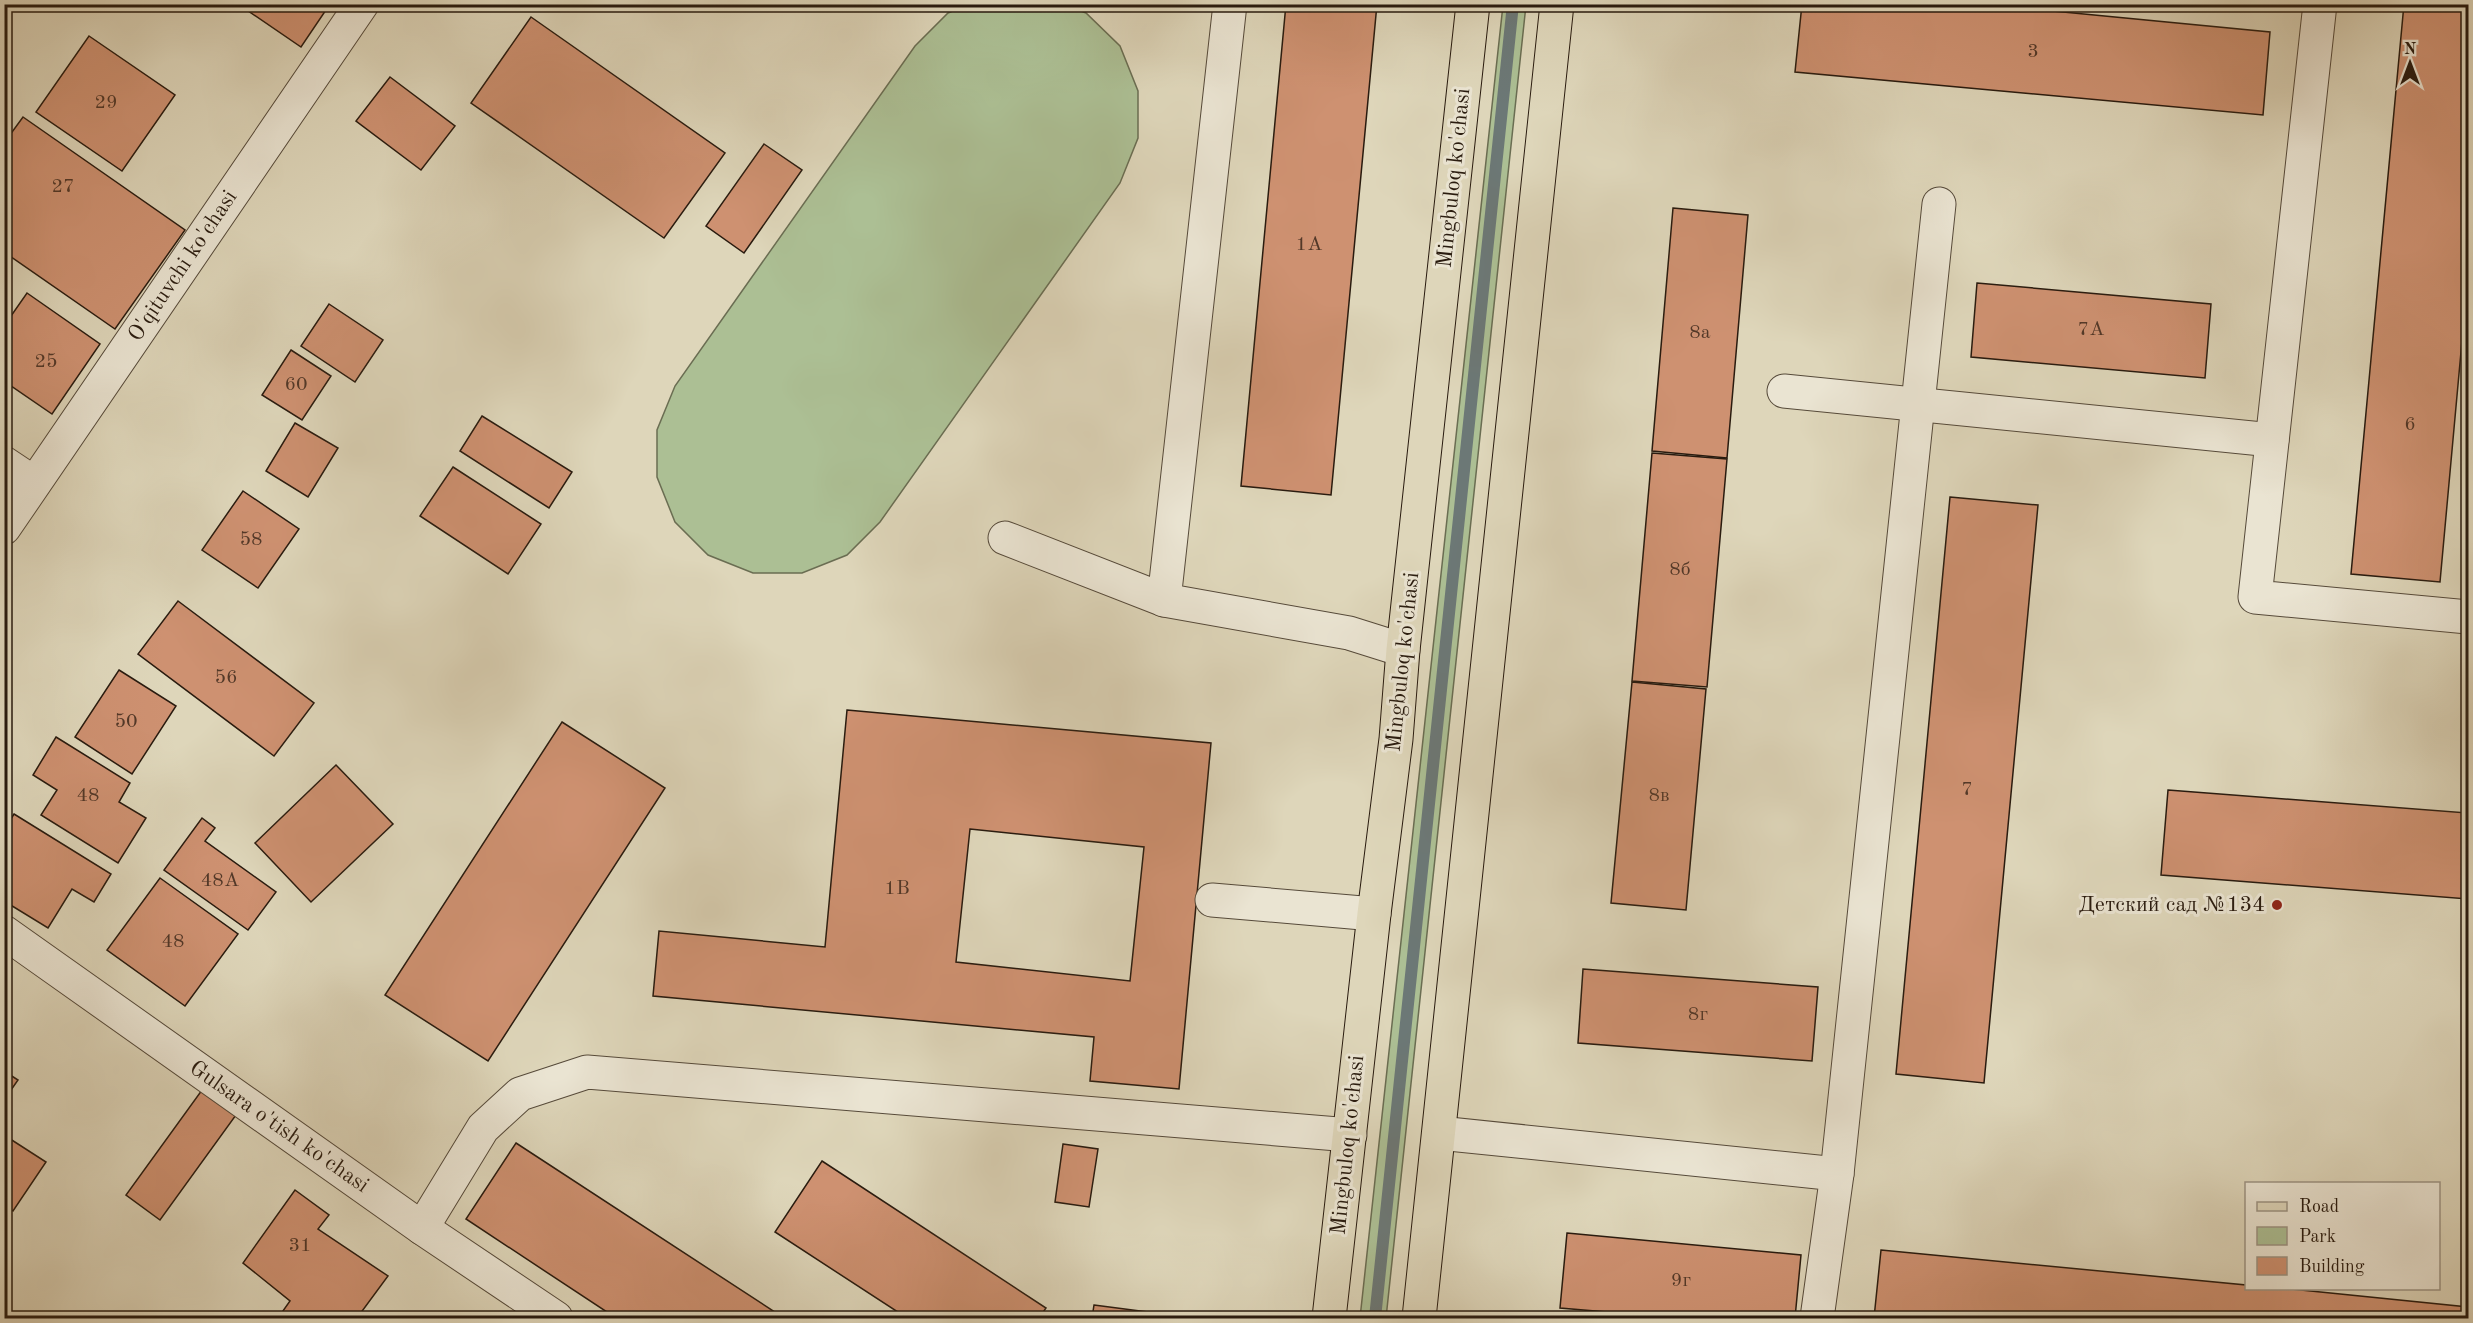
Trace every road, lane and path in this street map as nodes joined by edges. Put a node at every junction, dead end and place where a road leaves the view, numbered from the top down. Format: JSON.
{"nodes":[{"id":1,"x":362,"y":4,"type":"edge"},
{"id":2,"x":1230,"y":4,"type":"edge"},
{"id":3,"x":1473,"y":4,"type":"edge"},
{"id":4,"x":1557,"y":4,"type":"edge"},
{"id":5,"x":2320,"y":4,"type":"edge"},
{"id":6,"x":1939,"y":204,"type":"dead end"},
{"id":7,"x":1784,"y":391,"type":"dead end"},
{"id":8,"x":1918,"y":405,"type":"junction"},
{"id":9,"x":2272,"y":440,"type":"junction"},
{"id":10,"x":4,"y":463,"type":"edge"},
{"id":11,"x":34,"y":483,"type":"junction"},
{"id":12,"x":4,"y":528,"type":"edge"},
{"id":13,"x":1005,"y":538,"type":"dead end"},
{"id":14,"x":1164,"y":600,"type":"junction"},
{"id":15,"x":2469,"y":617,"type":"edge"},
{"id":16,"x":1404,"y":650,"type":"junction"},
{"id":17,"x":1212,"y":900,"type":"dead end"},
{"id":18,"x":1374,"y":914,"type":"junction"},
{"id":19,"x":4,"y":932,"type":"edge"},
{"id":20,"x":1439,"y":1133,"type":"junction"},
{"id":21,"x":1350,"y":1135,"type":"junction"},
{"id":22,"x":1837,"y":1174,"type":"junction"},
{"id":23,"x":422,"y":1228,"type":"junction"},
{"id":24,"x":556,"y":1318,"type":"edge"},
{"id":25,"x":1329,"y":1318,"type":"edge"},
{"id":26,"x":1419,"y":1318,"type":"edge"},
{"id":27,"x":1817,"y":1318,"type":"edge"}],
"edges":[{"from":1,"to":11,"type":"street","name":"O'qituvchi ko'chasi"},
{"from":2,"to":14,"type":"street"},
{"from":3,"to":16,"type":"main road","name":"Mingbuloq ko'chasi"},
{"from":4,"to":20,"type":"main road"},
{"from":5,"to":9,"type":"street"},
{"from":6,"to":8,"type":"street"},
{"from":7,"to":8,"type":"street"},
{"from":8,"to":9,"type":"street"},
{"from":8,"to":22,"type":"street"},
{"from":9,"to":15,"type":"street"},
{"from":10,"to":11,"type":"street"},
{"from":11,"to":12,"type":"street","name":"O'qituvchi ko'chasi"},
{"from":13,"to":14,"type":"street"},
{"from":14,"to":16,"type":"street"},
{"from":16,"to":18,"type":"main road","name":"Mingbuloq ko'chasi"},
{"from":17,"to":18,"type":"street"},
{"from":18,"to":21,"type":"main road","name":"Mingbuloq ko'chasi"},
{"from":19,"to":23,"type":"street","name":"Gulsara o'tish ko'chasi"},
{"from":20,"to":22,"type":"street"},
{"from":20,"to":26,"type":"main road"},
{"from":21,"to":23,"type":"street"},
{"from":21,"to":25,"type":"main road","name":"Mingbuloq ko'chasi"},
{"from":22,"to":27,"type":"street"},
{"from":23,"to":24,"type":"street","name":"Gulsara o'tish ko'chasi"}]}
